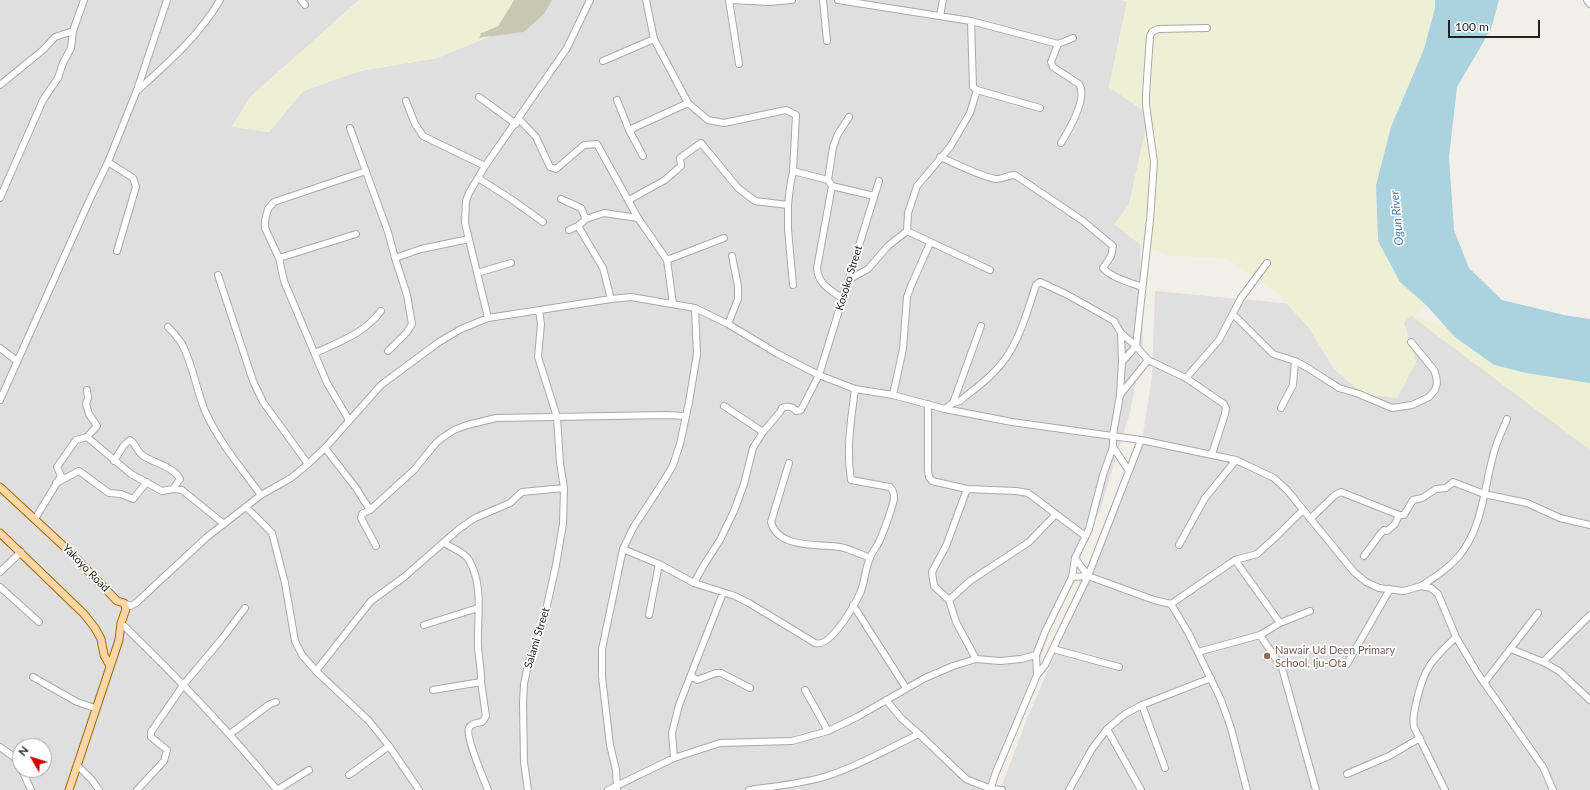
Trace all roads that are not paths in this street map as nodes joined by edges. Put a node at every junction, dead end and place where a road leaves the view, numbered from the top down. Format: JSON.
{"nodes":[{"id":1,"x":84,"y":0,"type":"edge"},
{"id":2,"x":167,"y":0,"type":"edge"},
{"id":3,"x":220,"y":0,"type":"edge"},
{"id":4,"x":590,"y":0,"type":"edge"},
{"id":5,"x":646,"y":0,"type":"edge"},
{"id":6,"x":729,"y":0,"type":"edge"},
{"id":7,"x":732,"y":0,"type":"edge"},
{"id":8,"x":792,"y":0,"type":"edge"},
{"id":9,"x":823,"y":0,"type":"edge"},
{"id":10,"x":838,"y":0,"type":"edge"},
{"id":11,"x":943,"y":0,"type":"edge"},
{"id":12,"x":1587,"y":0,"type":"edge"},
{"id":13,"x":768,"y":1,"type":"edge"},
{"id":14,"x":870,"y":3,"type":"edge"},
{"id":15,"x":1590,"y":4,"type":"edge"},
{"id":16,"x":940,"y":16,"type":"junction"},
{"id":17,"x":971,"y":21,"type":"junction"},
{"id":18,"x":1207,"y":28,"type":"dead end"},
{"id":19,"x":73,"y":31,"type":"junction"},
{"id":20,"x":1073,"y":38,"type":"dead end"},
{"id":21,"x":654,"y":39,"type":"junction"},
{"id":22,"x":827,"y":41,"type":"dead end"},
{"id":23,"x":1058,"y":44,"type":"junction"},
{"id":24,"x":603,"y":62,"type":"dead end"},
{"id":25,"x":739,"y":64,"type":"dead end"},
{"id":26,"x":0,"y":85,"type":"edge"},
{"id":27,"x":137,"y":90,"type":"junction"},
{"id":28,"x":977,"y":90,"type":"junction"},
{"id":29,"x":479,"y":97,"type":"dead end"},
{"id":30,"x":617,"y":100,"type":"dead end"},
{"id":31,"x":406,"y":101,"type":"dead end"},
{"id":32,"x":688,"y":103,"type":"junction"},
{"id":33,"x":1040,"y":108,"type":"dead end"},
{"id":34,"x":849,"y":117,"type":"dead end"},
{"id":35,"x":517,"y":122,"type":"junction"},
{"id":36,"x":350,"y":128,"type":"dead end"},
{"id":37,"x":629,"y":130,"type":"junction"},
{"id":38,"x":1061,"y":143,"type":"dead end"},
{"id":39,"x":642,"y":156,"type":"dead end"},
{"id":40,"x":940,"y":157,"type":"junction"},
{"id":41,"x":108,"y":162,"type":"junction"},
{"id":42,"x":485,"y":166,"type":"junction"},
{"id":43,"x":366,"y":171,"type":"junction"},
{"id":44,"x":793,"y":171,"type":"junction"},
{"id":45,"x":478,"y":178,"type":"junction"},
{"id":46,"x":828,"y":180,"type":"junction"},
{"id":47,"x":879,"y":181,"type":"dead end"},
{"id":48,"x":832,"y":186,"type":"junction"},
{"id":49,"x":874,"y":196,"type":"junction"},
{"id":50,"x":0,"y":198,"type":"edge"},
{"id":51,"x":561,"y":199,"type":"dead end"},
{"id":52,"x":629,"y":200,"type":"junction"},
{"id":53,"x":788,"y":205,"type":"junction"},
{"id":54,"x":638,"y":218,"type":"junction"},
{"id":55,"x":586,"y":219,"type":"junction"},
{"id":56,"x":542,"y":222,"type":"dead end"},
{"id":57,"x":578,"y":226,"type":"junction"},
{"id":58,"x":569,"y":230,"type":"dead end"},
{"id":59,"x":907,"y":232,"type":"junction"},
{"id":60,"x":356,"y":234,"type":"dead end"},
{"id":61,"x":724,"y":238,"type":"dead end"},
{"id":62,"x":469,"y":239,"type":"junction"},
{"id":63,"x":930,"y":243,"type":"junction"},
{"id":64,"x":117,"y":251,"type":"dead end"},
{"id":65,"x":732,"y":256,"type":"dead end"},
{"id":66,"x":279,"y":258,"type":"junction"},
{"id":67,"x":395,"y":258,"type":"junction"},
{"id":68,"x":667,"y":260,"type":"junction"},
{"id":69,"x":511,"y":263,"type":"dead end"},
{"id":70,"x":1267,"y":263,"type":"dead end"},
{"id":71,"x":990,"y":270,"type":"dead end"},
{"id":72,"x":477,"y":273,"type":"junction"},
{"id":73,"x":218,"y":275,"type":"dead end"},
{"id":74,"x":850,"y":279,"type":"junction"},
{"id":75,"x":792,"y":285,"type":"dead end"},
{"id":76,"x":1142,"y":287,"type":"junction"},
{"id":77,"x":611,"y":298,"type":"junction"},
{"id":78,"x":843,"y":299,"type":"junction"},
{"id":79,"x":673,"y":304,"type":"junction"},
{"id":80,"x":695,"y":308,"type":"junction"},
{"id":81,"x":539,"y":310,"type":"junction"},
{"id":82,"x":381,"y":311,"type":"dead end"},
{"id":83,"x":1233,"y":314,"type":"junction"},
{"id":84,"x":488,"y":318,"type":"junction"},
{"id":85,"x":728,"y":324,"type":"junction"},
{"id":86,"x":981,"y":326,"type":"dead end"},
{"id":87,"x":168,"y":327,"type":"dead end"},
{"id":88,"x":1121,"y":333,"type":"junction"},
{"id":89,"x":1411,"y":342,"type":"dead end"},
{"id":90,"x":1136,"y":346,"type":"junction"},
{"id":91,"x":0,"y":348,"type":"edge"},
{"id":92,"x":388,"y":352,"type":"dead end"},
{"id":93,"x":316,"y":353,"type":"junction"},
{"id":94,"x":1148,"y":360,"type":"junction"},
{"id":95,"x":17,"y":361,"type":"junction"},
{"id":96,"x":1295,"y":361,"type":"junction"},
{"id":97,"x":1122,"y":362,"type":"junction"},
{"id":98,"x":819,"y":375,"type":"junction"},
{"id":99,"x":1186,"y":378,"type":"junction"},
{"id":100,"x":855,"y":389,"type":"junction"},
{"id":101,"x":87,"y":390,"type":"dead end"},
{"id":102,"x":893,"y":395,"type":"junction"},
{"id":103,"x":1120,"y":395,"type":"junction"},
{"id":104,"x":0,"y":400,"type":"edge"},
{"id":105,"x":953,"y":403,"type":"junction"},
{"id":106,"x":928,"y":404,"type":"junction"},
{"id":107,"x":724,"y":406,"type":"dead end"},
{"id":108,"x":1281,"y":408,"type":"dead end"},
{"id":109,"x":945,"y":409,"type":"junction"},
{"id":110,"x":685,"y":416,"type":"junction"},
{"id":111,"x":557,"y":417,"type":"junction"},
{"id":112,"x":1507,"y":419,"type":"dead end"},
{"id":113,"x":349,"y":420,"type":"junction"},
{"id":114,"x":763,"y":432,"type":"junction"},
{"id":115,"x":1113,"y":435,"type":"junction"},
{"id":116,"x":87,"y":437,"type":"junction"},
{"id":117,"x":1141,"y":440,"type":"junction"},
{"id":118,"x":1113,"y":447,"type":"junction"},
{"id":119,"x":325,"y":448,"type":"junction"},
{"id":120,"x":1212,"y":454,"type":"junction"},
{"id":121,"x":1236,"y":460,"type":"junction"},
{"id":122,"x":114,"y":461,"type":"junction"},
{"id":123,"x":789,"y":463,"type":"dead end"},
{"id":124,"x":308,"y":464,"type":"junction"},
{"id":125,"x":1129,"y":471,"type":"junction"},
{"id":126,"x":147,"y":482,"type":"junction"},
{"id":127,"x":56,"y":483,"type":"junction"},
{"id":128,"x":0,"y":487,"type":"edge"},
{"id":129,"x":564,"y":488,"type":"junction"},
{"id":130,"x":173,"y":489,"type":"junction"},
{"id":131,"x":968,"y":489,"type":"junction"},
{"id":132,"x":1484,"y":494,"type":"junction"},
{"id":133,"x":261,"y":495,"type":"junction"},
{"id":134,"x":246,"y":508,"type":"junction"},
{"id":135,"x":370,"y":510,"type":"junction"},
{"id":136,"x":1303,"y":510,"type":"junction"},
{"id":137,"x":1056,"y":514,"type":"junction"},
{"id":138,"x":1399,"y":515,"type":"junction"},
{"id":139,"x":35,"y":519,"type":"junction"},
{"id":140,"x":1310,"y":519,"type":"junction"},
{"id":141,"x":224,"y":524,"type":"junction"},
{"id":142,"x":1590,"y":525,"type":"edge"},
{"id":143,"x":0,"y":533,"type":"edge"},
{"id":144,"x":1085,"y":536,"type":"junction"},
{"id":145,"x":444,"y":543,"type":"junction"},
{"id":146,"x":1179,"y":545,"type":"dead end"},
{"id":147,"x":376,"y":546,"type":"dead end"},
{"id":148,"x":623,"y":549,"type":"junction"},
{"id":149,"x":21,"y":552,"type":"junction"},
{"id":150,"x":1364,"y":556,"type":"dead end"},
{"id":151,"x":870,"y":558,"type":"junction"},
{"id":152,"x":1075,"y":558,"type":"junction"},
{"id":153,"x":1235,"y":560,"type":"junction"},
{"id":154,"x":658,"y":564,"type":"junction"},
{"id":155,"x":0,"y":572,"type":"edge"},
{"id":156,"x":1088,"y":576,"type":"junction"},
{"id":157,"x":1072,"y":577,"type":"junction"},
{"id":158,"x":694,"y":583,"type":"junction"},
{"id":159,"x":1421,"y":586,"type":"junction"},
{"id":160,"x":0,"y":587,"type":"edge"},
{"id":161,"x":1390,"y":589,"type":"junction"},
{"id":162,"x":723,"y":593,"type":"junction"},
{"id":163,"x":949,"y":600,"type":"junction"},
{"id":164,"x":124,"y":602,"type":"junction"},
{"id":165,"x":1170,"y":604,"type":"junction"},
{"id":166,"x":853,"y":605,"type":"junction"},
{"id":167,"x":245,"y":608,"type":"dead end"},
{"id":168,"x":478,"y":608,"type":"junction"},
{"id":169,"x":1310,"y":612,"type":"dead end"},
{"id":170,"x":1538,"y":613,"type":"dead end"},
{"id":171,"x":649,"y":615,"type":"dead end"},
{"id":172,"x":1590,"y":615,"type":"edge"},
{"id":173,"x":39,"y":622,"type":"dead end"},
{"id":174,"x":121,"y":623,"type":"junction"},
{"id":175,"x":1280,"y":623,"type":"junction"},
{"id":176,"x":424,"y":625,"type":"dead end"},
{"id":177,"x":1260,"y":635,"type":"junction"},
{"id":178,"x":1456,"y":637,"type":"junction"},
{"id":179,"x":1054,"y":649,"type":"junction"},
{"id":180,"x":1511,"y":649,"type":"junction"},
{"id":181,"x":1198,"y":652,"type":"junction"},
{"id":182,"x":1036,"y":655,"type":"junction"},
{"id":183,"x":976,"y":659,"type":"junction"},
{"id":184,"x":1544,"y":662,"type":"junction"},
{"id":185,"x":1347,"y":664,"type":"dead end"},
{"id":186,"x":110,"y":666,"type":"junction"},
{"id":187,"x":1119,"y":666,"type":"dead end"},
{"id":188,"x":316,"y":671,"type":"junction"},
{"id":189,"x":1036,"y":675,"type":"junction"},
{"id":190,"x":691,"y":676,"type":"junction"},
{"id":191,"x":33,"y":677,"type":"dead end"},
{"id":192,"x":1211,"y":678,"type":"junction"},
{"id":193,"x":481,"y":682,"type":"junction"},
{"id":194,"x":1484,"y":683,"type":"junction"},
{"id":195,"x":184,"y":684,"type":"junction"},
{"id":196,"x":750,"y":688,"type":"dead end"},
{"id":197,"x":906,"y":688,"type":"junction"},
{"id":198,"x":433,"y":690,"type":"dead end"},
{"id":199,"x":805,"y":690,"type":"dead end"},
{"id":200,"x":886,"y":700,"type":"junction"},
{"id":201,"x":1590,"y":700,"type":"edge"},
{"id":202,"x":276,"y":702,"type":"dead end"},
{"id":203,"x":1142,"y":705,"type":"junction"},
{"id":204,"x":95,"y":708,"type":"junction"},
{"id":205,"x":1107,"y":729,"type":"junction"},
{"id":206,"x":828,"y":731,"type":"junction"},
{"id":207,"x":230,"y":734,"type":"junction"},
{"id":208,"x":919,"y":734,"type":"junction"},
{"id":209,"x":1420,"y":738,"type":"junction"},
{"id":210,"x":389,"y":746,"type":"junction"},
{"id":211,"x":0,"y":747,"type":"edge"},
{"id":212,"x":12,"y":756,"type":"edge"},
{"id":213,"x":674,"y":758,"type":"junction"},
{"id":214,"x":78,"y":765,"type":"junction"},
{"id":215,"x":1165,"y":768,"type":"dead end"},
{"id":216,"x":310,"y":770,"type":"dead end"},
{"id":217,"x":1347,"y":774,"type":"dead end"},
{"id":218,"x":349,"y":775,"type":"dead end"},
{"id":219,"x":26,"y":778,"type":"edge"},
{"id":220,"x":617,"y":788,"type":"edge"},
{"id":221,"x":31,"y":790,"type":"edge"},
{"id":222,"x":69,"y":790,"type":"edge"},
{"id":223,"x":98,"y":790,"type":"edge"},
{"id":224,"x":137,"y":790,"type":"edge"},
{"id":225,"x":277,"y":790,"type":"edge"},
{"id":226,"x":419,"y":790,"type":"edge"},
{"id":227,"x":488,"y":790,"type":"edge"},
{"id":228,"x":528,"y":790,"type":"edge"},
{"id":229,"x":608,"y":790,"type":"edge"},
{"id":230,"x":749,"y":790,"type":"edge"},
{"id":231,"x":990,"y":790,"type":"edge"},
{"id":232,"x":1002,"y":790,"type":"edge"},
{"id":233,"x":1068,"y":790,"type":"edge"},
{"id":234,"x":1141,"y":790,"type":"edge"},
{"id":235,"x":1248,"y":790,"type":"edge"},
{"id":236,"x":1316,"y":790,"type":"edge"},
{"id":237,"x":1445,"y":790,"type":"edge"},
{"id":238,"x":1553,"y":790,"type":"edge"}],
"edges":[{"from":1,"to":19,"type":"street"},
{"from":2,"to":27,"type":"street"},
{"from":3,"to":27,"type":"street"},
{"from":4,"to":35,"type":"street"},
{"from":5,"to":21,"type":"street"},
{"from":6,"to":25,"type":"street"},
{"from":7,"to":13,"type":"street"},
{"from":8,"to":13,"type":"street"},
{"from":9,"to":22,"type":"street"},
{"from":10,"to":14,"type":"street"},
{"from":11,"to":16,"type":"street"},
{"from":12,"to":15,"type":"street"},
{"from":14,"to":16,"type":"street"},
{"from":16,"to":17,"type":"street"},
{"from":17,"to":23,"type":"street"},
{"from":17,"to":28,"type":"street"},
{"from":18,"to":76,"type":"street"},
{"from":19,"to":26,"type":"street"},
{"from":19,"to":50,"type":"street"},
{"from":20,"to":23,"type":"street"},
{"from":21,"to":24,"type":"street"},
{"from":21,"to":32,"type":"street"},
{"from":23,"to":38,"type":"street"},
{"from":27,"to":41,"type":"street"},
{"from":28,"to":33,"type":"street"},
{"from":28,"to":40,"type":"street"},
{"from":29,"to":35,"type":"street"},
{"from":30,"to":37,"type":"street"},
{"from":31,"to":42,"type":"street"},
{"from":32,"to":37,"type":"street"},
{"from":32,"to":44,"type":"street"},
{"from":34,"to":46,"type":"street"},
{"from":35,"to":42,"type":"street"},
{"from":35,"to":52,"type":"street"},
{"from":36,"to":43,"type":"street"},
{"from":37,"to":39,"type":"street"},
{"from":40,"to":59,"type":"street"},
{"from":40,"to":76,"type":"street"},
{"from":41,"to":64,"type":"street"},
{"from":41,"to":95,"type":"street"},
{"from":42,"to":45,"type":"street"},
{"from":43,"to":66,"type":"street"},
{"from":43,"to":67,"type":"street"},
{"from":44,"to":46,"type":"street"},
{"from":44,"to":53,"type":"street"},
{"from":45,"to":56,"type":"street"},
{"from":45,"to":62,"type":"street"},
{"from":46,"to":48,"type":"street"},
{"from":47,"to":49,"type":"street","name":"Kosoko Street"},
{"from":48,"to":49,"type":"street"},
{"from":48,"to":78,"type":"street"},
{"from":49,"to":74,"type":"street","name":"Kosoko Street"},
{"from":51,"to":55,"type":"street"},
{"from":52,"to":53,"type":"street"},
{"from":52,"to":54,"type":"street"},
{"from":53,"to":75,"type":"street"},
{"from":54,"to":55,"type":"street"},
{"from":54,"to":68,"type":"street"},
{"from":55,"to":57,"type":"street"},
{"from":57,"to":58,"type":"street"},
{"from":57,"to":77,"type":"street"},
{"from":59,"to":63,"type":"street"},
{"from":59,"to":74,"type":"street"},
{"from":60,"to":66,"type":"street"},
{"from":61,"to":68,"type":"street"},
{"from":62,"to":67,"type":"street"},
{"from":62,"to":72,"type":"street"},
{"from":63,"to":71,"type":"street"},
{"from":63,"to":102,"type":"street"},
{"from":65,"to":85,"type":"street"},
{"from":66,"to":93,"type":"street"},
{"from":67,"to":92,"type":"street"},
{"from":68,"to":79,"type":"street"},
{"from":69,"to":72,"type":"street"},
{"from":70,"to":83,"type":"street"},
{"from":72,"to":84,"type":"street"},
{"from":73,"to":124,"type":"street"},
{"from":74,"to":78,"type":"street","name":"Kosoko Street"},
{"from":76,"to":90,"type":"street"},
{"from":77,"to":79,"type":"street"},
{"from":77,"to":81,"type":"street"},
{"from":78,"to":98,"type":"street","name":"Kosoko Street"},
{"from":79,"to":80,"type":"street"},
{"from":80,"to":85,"type":"street"},
{"from":80,"to":110,"type":"street"},
{"from":81,"to":84,"type":"street"},
{"from":81,"to":111,"type":"street"},
{"from":82,"to":93,"type":"street"},
{"from":83,"to":96,"type":"street"},
{"from":83,"to":99,"type":"street"},
{"from":84,"to":113,"type":"street"},
{"from":85,"to":98,"type":"street"},
{"from":86,"to":105,"type":"street"},
{"from":87,"to":133,"type":"street"},
{"from":88,"to":90,"type":"street"},
{"from":88,"to":97,"type":"street"},
{"from":88,"to":105,"type":"street"},
{"from":89,"to":96,"type":"street"},
{"from":90,"to":94,"type":"street"},
{"from":90,"to":97,"type":"street"},
{"from":91,"to":95,"type":"street"},
{"from":93,"to":113,"type":"street"},
{"from":94,"to":99,"type":"street"},
{"from":94,"to":103,"type":"street"},
{"from":95,"to":104,"type":"street"},
{"from":96,"to":108,"type":"street"},
{"from":97,"to":103,"type":"street"},
{"from":98,"to":100,"type":"street"},
{"from":98,"to":114,"type":"street","name":"Kosoko Street"},
{"from":99,"to":120,"type":"street"},
{"from":100,"to":102,"type":"street"},
{"from":100,"to":151,"type":"street"},
{"from":101,"to":116,"type":"street"},
{"from":102,"to":106,"type":"street"},
{"from":103,"to":115,"type":"street"},
{"from":105,"to":109,"type":"street"},
{"from":106,"to":109,"type":"street"},
{"from":106,"to":131,"type":"street"},
{"from":107,"to":114,"type":"street"},
{"from":109,"to":115,"type":"street"},
{"from":110,"to":111,"type":"street"},
{"from":110,"to":148,"type":"street"},
{"from":111,"to":129,"type":"street","name":"Salami Street"},
{"from":111,"to":135,"type":"street"},
{"from":112,"to":132,"type":"street"},
{"from":113,"to":119,"type":"street"},
{"from":114,"to":158,"type":"street"},
{"from":115,"to":117,"type":"street"},
{"from":115,"to":118,"type":"street"},
{"from":116,"to":122,"type":"street"},
{"from":116,"to":127,"type":"street"},
{"from":117,"to":120,"type":"street"},
{"from":117,"to":125,"type":"street"},
{"from":118,"to":125,"type":"street"},
{"from":118,"to":144,"type":"street"},
{"from":119,"to":124,"type":"street"},
{"from":119,"to":135,"type":"street"},
{"from":120,"to":121,"type":"street"},
{"from":121,"to":136,"type":"street"},
{"from":121,"to":146,"type":"street"},
{"from":122,"to":126,"type":"street"},
{"from":122,"to":130,"type":"street"},
{"from":123,"to":151,"type":"street"},
{"from":124,"to":133,"type":"street"},
{"from":125,"to":156,"type":"street"},
{"from":126,"to":127,"type":"street"},
{"from":126,"to":130,"type":"street"},
{"from":127,"to":139,"type":"street"},
{"from":128,"to":139,"type":"main road","name":"Yakoyo Road"},
{"from":129,"to":145,"type":"street"},
{"from":129,"to":228,"type":"street","name":"Salami Street"},
{"from":130,"to":141,"type":"street"},
{"from":131,"to":137,"type":"street"},
{"from":131,"to":163,"type":"street"},
{"from":132,"to":138,"type":"street"},
{"from":132,"to":142,"type":"street"},
{"from":132,"to":159,"type":"street"},
{"from":133,"to":134,"type":"street"},
{"from":134,"to":141,"type":"street"},
{"from":134,"to":188,"type":"street"},
{"from":135,"to":147,"type":"street"},
{"from":136,"to":140,"type":"street"},
{"from":136,"to":153,"type":"street"},
{"from":137,"to":144,"type":"street"},
{"from":137,"to":163,"type":"street"},
{"from":138,"to":140,"type":"street"},
{"from":138,"to":150,"type":"street"},
{"from":139,"to":164,"type":"main road","name":"Yakoyo Road"},
{"from":140,"to":161,"type":"street"},
{"from":141,"to":164,"type":"street"},
{"from":143,"to":149,"type":"main road"},
{"from":144,"to":152,"type":"street"},
{"from":145,"to":168,"type":"street"},
{"from":145,"to":188,"type":"street"},
{"from":148,"to":154,"type":"street"},
{"from":148,"to":220,"type":"street"},
{"from":149,"to":155,"type":"street"},
{"from":149,"to":186,"type":"main road"},
{"from":151,"to":166,"type":"street"},
{"from":152,"to":156,"type":"street"},
{"from":152,"to":157,"type":"street"},
{"from":153,"to":165,"type":"street"},
{"from":153,"to":175,"type":"street"},
{"from":154,"to":158,"type":"street"},
{"from":154,"to":171,"type":"street"},
{"from":156,"to":157,"type":"street"},
{"from":156,"to":165,"type":"street"},
{"from":156,"to":179,"type":"street"},
{"from":157,"to":182,"type":"street"},
{"from":158,"to":162,"type":"street"},
{"from":159,"to":161,"type":"street"},
{"from":159,"to":178,"type":"street"},
{"from":160,"to":173,"type":"street"},
{"from":161,"to":185,"type":"street"},
{"from":162,"to":166,"type":"street"},
{"from":162,"to":190,"type":"street"},
{"from":163,"to":183,"type":"street"},
{"from":164,"to":174,"type":"main road"},
{"from":165,"to":181,"type":"street"},
{"from":166,"to":197,"type":"street"},
{"from":167,"to":195,"type":"street"},
{"from":168,"to":176,"type":"street"},
{"from":168,"to":193,"type":"street"},
{"from":169,"to":175,"type":"street"},
{"from":170,"to":180,"type":"street"},
{"from":172,"to":184,"type":"street"},
{"from":174,"to":186,"type":"main road"},
{"from":174,"to":195,"type":"street"},
{"from":175,"to":177,"type":"street"},
{"from":177,"to":181,"type":"street"},
{"from":177,"to":236,"type":"street"},
{"from":178,"to":194,"type":"street"},
{"from":178,"to":209,"type":"street"},
{"from":179,"to":187,"type":"street"},
{"from":179,"to":189,"type":"street"},
{"from":180,"to":184,"type":"street"},
{"from":180,"to":194,"type":"street"},
{"from":181,"to":192,"type":"street"},
{"from":182,"to":183,"type":"street"},
{"from":182,"to":189,"type":"street"},
{"from":183,"to":197,"type":"street"},
{"from":184,"to":201,"type":"street"},
{"from":186,"to":204,"type":"main road"},
{"from":188,"to":210,"type":"street"},
{"from":189,"to":231,"type":"street"},
{"from":190,"to":196,"type":"street"},
{"from":190,"to":213,"type":"street"},
{"from":191,"to":204,"type":"street"},
{"from":192,"to":203,"type":"street"},
{"from":192,"to":235,"type":"street"},
{"from":193,"to":198,"type":"street"},
{"from":193,"to":227,"type":"street"},
{"from":194,"to":238,"type":"street"},
{"from":195,"to":207,"type":"street"},
{"from":195,"to":224,"type":"street"},
{"from":197,"to":200,"type":"street"},
{"from":199,"to":206,"type":"street"},
{"from":200,"to":206,"type":"street"},
{"from":200,"to":208,"type":"street"},
{"from":202,"to":207,"type":"street"},
{"from":203,"to":205,"type":"street"},
{"from":203,"to":215,"type":"street"},
{"from":204,"to":214,"type":"main road"},
{"from":205,"to":233,"type":"street"},
{"from":205,"to":234,"type":"street"},
{"from":206,"to":213,"type":"street"},
{"from":207,"to":225,"type":"street"},
{"from":208,"to":230,"type":"street"},
{"from":208,"to":231,"type":"street"},
{"from":209,"to":217,"type":"street"},
{"from":209,"to":237,"type":"street"},
{"from":210,"to":218,"type":"street"},
{"from":210,"to":226,"type":"street"},
{"from":211,"to":212,"type":"street"},
{"from":213,"to":220,"type":"street"},
{"from":214,"to":222,"type":"main road"},
{"from":214,"to":223,"type":"street"},
{"from":216,"to":225,"type":"street"},
{"from":219,"to":221,"type":"street"},
{"from":220,"to":229,"type":"street"},
{"from":231,"to":232,"type":"street"}]}
